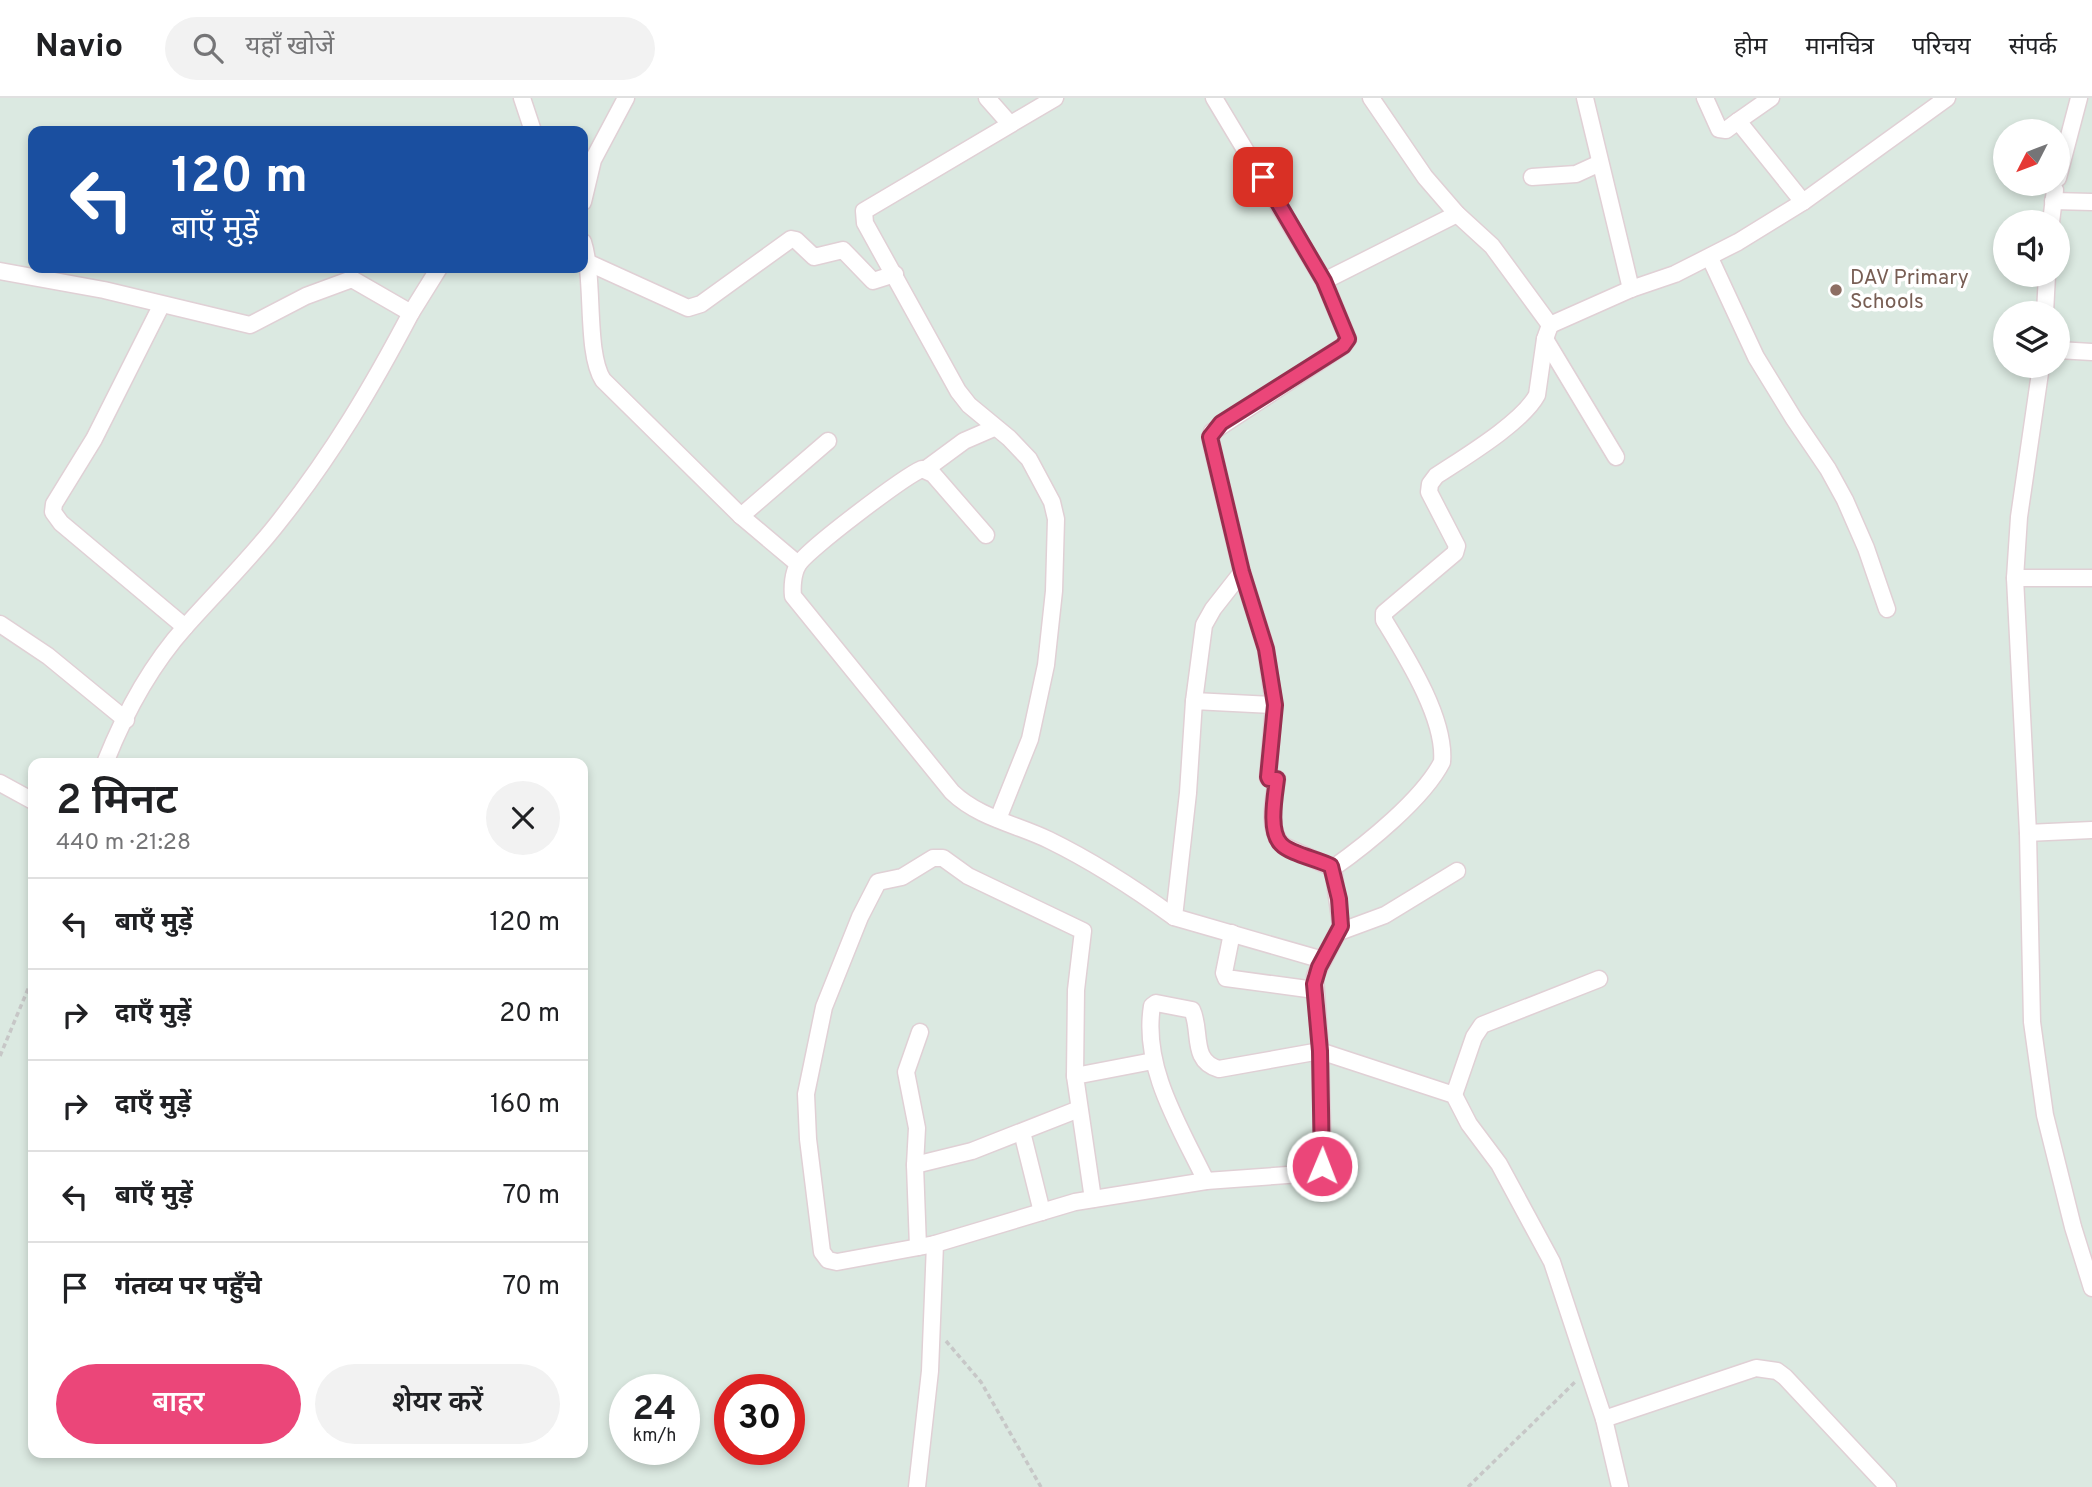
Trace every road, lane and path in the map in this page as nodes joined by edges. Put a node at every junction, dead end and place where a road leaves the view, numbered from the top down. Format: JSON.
{"nodes":[{"id":1,"x":523,"y":98,"type":"edge"},
{"id":2,"x":625,"y":98,"type":"edge"},
{"id":3,"x":988,"y":98,"type":"edge"},
{"id":4,"x":1055,"y":98,"type":"edge"},
{"id":5,"x":1214,"y":98,"type":"edge"},
{"id":6,"x":1371,"y":98,"type":"edge"},
{"id":7,"x":1585,"y":98,"type":"edge"},
{"id":8,"x":1705,"y":98,"type":"edge"},
{"id":9,"x":1771,"y":98,"type":"edge"},
{"id":10,"x":1947,"y":98,"type":"edge"},
{"id":11,"x":2078,"y":98,"type":"edge"},
{"id":12,"x":1738,"y":121,"type":"junction"},
{"id":13,"x":1010,"y":124,"type":"junction"},
{"id":14,"x":531,"y":126,"type":"edge"},
{"id":15,"x":2070,"y":130,"type":"edge"},
{"id":16,"x":588,"y":158,"type":"edge"},
{"id":17,"x":1600,"y":163,"type":"junction"},
{"id":18,"x":1532,"y":177,"type":"dead end"},
{"id":19,"x":2054,"y":196,"type":"edge"},
{"id":20,"x":2053,"y":201,"type":"junction"},
{"id":21,"x":1803,"y":202,"type":"junction"},
{"id":22,"x":2092,"y":202,"type":"edge"},
{"id":23,"x":2052,"y":210,"type":"edge"},
{"id":24,"x":1457,"y":214,"type":"junction"},
{"id":25,"x":1710,"y":258,"type":"junction"},
{"id":26,"x":588,"y":260,"type":"edge"},
{"id":27,"x":589,"y":263,"type":"junction"},
{"id":28,"x":0,"y":271,"type":"edge"},
{"id":29,"x":436,"y":273,"type":"edge"},
{"id":30,"x":895,"y":274,"type":"junction"},
{"id":31,"x":1324,"y":281,"type":"junction"},
{"id":32,"x":1631,"y":289,"type":"junction"},
{"id":33,"x":161,"y":306,"type":"junction"},
{"id":34,"x":411,"y":313,"type":"junction"},
{"id":35,"x":1547,"y":332,"type":"junction"},
{"id":36,"x":2070,"y":351,"type":"edge"},
{"id":37,"x":2092,"y":352,"type":"edge"},
{"id":38,"x":2038,"y":378,"type":"edge"},
{"id":39,"x":994,"y":428,"type":"junction"},
{"id":40,"x":828,"y":441,"type":"dead end"},
{"id":41,"x":1616,"y":457,"type":"dead end"},
{"id":42,"x":926,"y":469,"type":"junction"},
{"id":43,"x":741,"y":516,"type":"junction"},
{"id":44,"x":986,"y":534,"type":"dead end"},
{"id":45,"x":798,"y":564,"type":"junction"},
{"id":46,"x":1242,"y":572,"type":"junction"},
{"id":47,"x":2015,"y":578,"type":"junction"},
{"id":48,"x":2092,"y":578,"type":"edge"},
{"id":49,"x":1887,"y":610,"type":"dead end"},
{"id":50,"x":0,"y":624,"type":"edge"},
{"id":51,"x":185,"y":627,"type":"junction"},
{"id":52,"x":1195,"y":701,"type":"junction"},
{"id":53,"x":1275,"y":705,"type":"junction"},
{"id":54,"x":126,"y":720,"type":"junction"},
{"id":55,"x":107,"y":758,"type":"edge"},
{"id":56,"x":0,"y":783,"type":"edge"},
{"id":57,"x":28,"y":799,"type":"edge"},
{"id":58,"x":998,"y":819,"type":"junction"},
{"id":59,"x":2092,"y":830,"type":"edge"},
{"id":60,"x":2028,"y":833,"type":"junction"},
{"id":61,"x":1333,"y":868,"type":"junction"},
{"id":62,"x":1457,"y":871,"type":"dead end"},
{"id":63,"x":1174,"y":917,"type":"junction"},
{"id":64,"x":1339,"y":932,"type":"junction"},
{"id":65,"x":1233,"y":933,"type":"junction"},
{"id":66,"x":1323,"y":960,"type":"junction"},
{"id":67,"x":1599,"y":979,"type":"dead end"},
{"id":68,"x":28,"y":989,"type":"edge"},
{"id":69,"x":1315,"y":990,"type":"junction"},
{"id":70,"x":920,"y":1032,"type":"dead end"},
{"id":71,"x":1320,"y":1051,"type":"junction"},
{"id":72,"x":0,"y":1056,"type":"edge"},
{"id":73,"x":1153,"y":1061,"type":"junction"},
{"id":74,"x":1075,"y":1076,"type":"junction"},
{"id":75,"x":1454,"y":1095,"type":"junction"},
{"id":76,"x":1079,"y":1109,"type":"junction"},
{"id":77,"x":1022,"y":1132,"type":"junction"},
{"id":78,"x":915,"y":1166,"type":"junction"},
{"id":79,"x":1206,"y":1181,"type":"junction"},
{"id":80,"x":1093,"y":1199,"type":"junction"},
{"id":81,"x":1042,"y":1212,"type":"junction"},
{"id":82,"x":935,"y":1244,"type":"junction"},
{"id":83,"x":918,"y":1247,"type":"junction"},
{"id":84,"x":2092,"y":1288,"type":"edge"},
{"id":85,"x":933,"y":1327,"type":"junction"},
{"id":86,"x":1587,"y":1370,"type":"junction"},
{"id":87,"x":1604,"y":1419,"type":"junction"},
{"id":88,"x":917,"y":1487,"type":"edge"},
{"id":89,"x":1041,"y":1487,"type":"edge"},
{"id":90,"x":1468,"y":1487,"type":"edge"},
{"id":91,"x":1620,"y":1487,"type":"edge"},
{"id":92,"x":1888,"y":1487,"type":"edge"}],
"edges":[{"from":1,"to":14,"type":"street"},
{"from":2,"to":16,"type":"street"},
{"from":3,"to":13,"type":"street"},
{"from":4,"to":13,"type":"street"},
{"from":5,"to":31,"type":"street"},
{"from":6,"to":24,"type":"street"},
{"from":7,"to":17,"type":"street"},
{"from":8,"to":12,"type":"street"},
{"from":9,"to":12,"type":"street"},
{"from":10,"to":21,"type":"street"},
{"from":11,"to":15,"type":"street"},
{"from":12,"to":21,"type":"street"},
{"from":13,"to":30,"type":"street"},
{"from":17,"to":18,"type":"street"},
{"from":17,"to":32,"type":"street"},
{"from":19,"to":20,"type":"street"},
{"from":20,"to":22,"type":"street"},
{"from":20,"to":23,"type":"street"},
{"from":21,"to":25,"type":"street"},
{"from":24,"to":31,"type":"street"},
{"from":24,"to":35,"type":"street"},
{"from":25,"to":32,"type":"street"},
{"from":25,"to":49,"type":"street"},
{"from":26,"to":27,"type":"street"},
{"from":27,"to":30,"type":"street"},
{"from":27,"to":43,"type":"street"},
{"from":28,"to":33,"type":"street"},
{"from":29,"to":34,"type":"street"},
{"from":30,"to":39,"type":"street"},
{"from":31,"to":46,"type":"street"},
{"from":32,"to":35,"type":"street"},
{"from":33,"to":34,"type":"street"},
{"from":33,"to":51,"type":"street"},
{"from":34,"to":51,"type":"street"},
{"from":35,"to":41,"type":"street"},
{"from":35,"to":61,"type":"street"},
{"from":36,"to":37,"type":"street"},
{"from":38,"to":47,"type":"street"},
{"from":39,"to":42,"type":"street"},
{"from":39,"to":58,"type":"street"},
{"from":40,"to":43,"type":"street"},
{"from":42,"to":44,"type":"street"},
{"from":42,"to":45,"type":"street"},
{"from":43,"to":45,"type":"street"},
{"from":45,"to":58,"type":"street"},
{"from":46,"to":52,"type":"street"},
{"from":46,"to":53,"type":"street"},
{"from":47,"to":48,"type":"street"},
{"from":47,"to":60,"type":"street"},
{"from":50,"to":54,"type":"street"},
{"from":51,"to":54,"type":"street"},
{"from":52,"to":53,"type":"street"},
{"from":52,"to":63,"type":"street"},
{"from":53,"to":61,"type":"street"},
{"from":54,"to":55,"type":"street"},
{"from":56,"to":57,"type":"street"},
{"from":58,"to":63,"type":"street"},
{"from":59,"to":60,"type":"street"},
{"from":60,"to":84,"type":"street"},
{"from":61,"to":64,"type":"street"},
{"from":62,"to":64,"type":"street"},
{"from":63,"to":65,"type":"street"},
{"from":64,"to":66,"type":"street"},
{"from":65,"to":66,"type":"street"},
{"from":65,"to":69,"type":"street"},
{"from":66,"to":69,"type":"street"},
{"from":67,"to":75,"type":"street"},
{"from":68,"to":72,"type":"path"},
{"from":69,"to":71,"type":"street"},
{"from":70,"to":78,"type":"street"},
{"from":71,"to":73,"type":"street"},
{"from":71,"to":75,"type":"street"},
{"from":71,"to":79,"type":"street"},
{"from":73,"to":74,"type":"street"},
{"from":73,"to":79,"type":"street"},
{"from":74,"to":76,"type":"street"},
{"from":74,"to":83,"type":"street"},
{"from":75,"to":86,"type":"street"},
{"from":76,"to":77,"type":"street"},
{"from":76,"to":80,"type":"street"},
{"from":77,"to":78,"type":"street"},
{"from":77,"to":81,"type":"street"},
{"from":78,"to":83,"type":"street"},
{"from":79,"to":80,"type":"street"},
{"from":80,"to":81,"type":"street"},
{"from":81,"to":82,"type":"street"},
{"from":82,"to":83,"type":"street"},
{"from":82,"to":85,"type":"street"},
{"from":85,"to":88,"type":"street"},
{"from":85,"to":89,"type":"path"},
{"from":86,"to":87,"type":"street"},
{"from":86,"to":90,"type":"path"},
{"from":87,"to":91,"type":"street"},
{"from":87,"to":92,"type":"street"}]}
